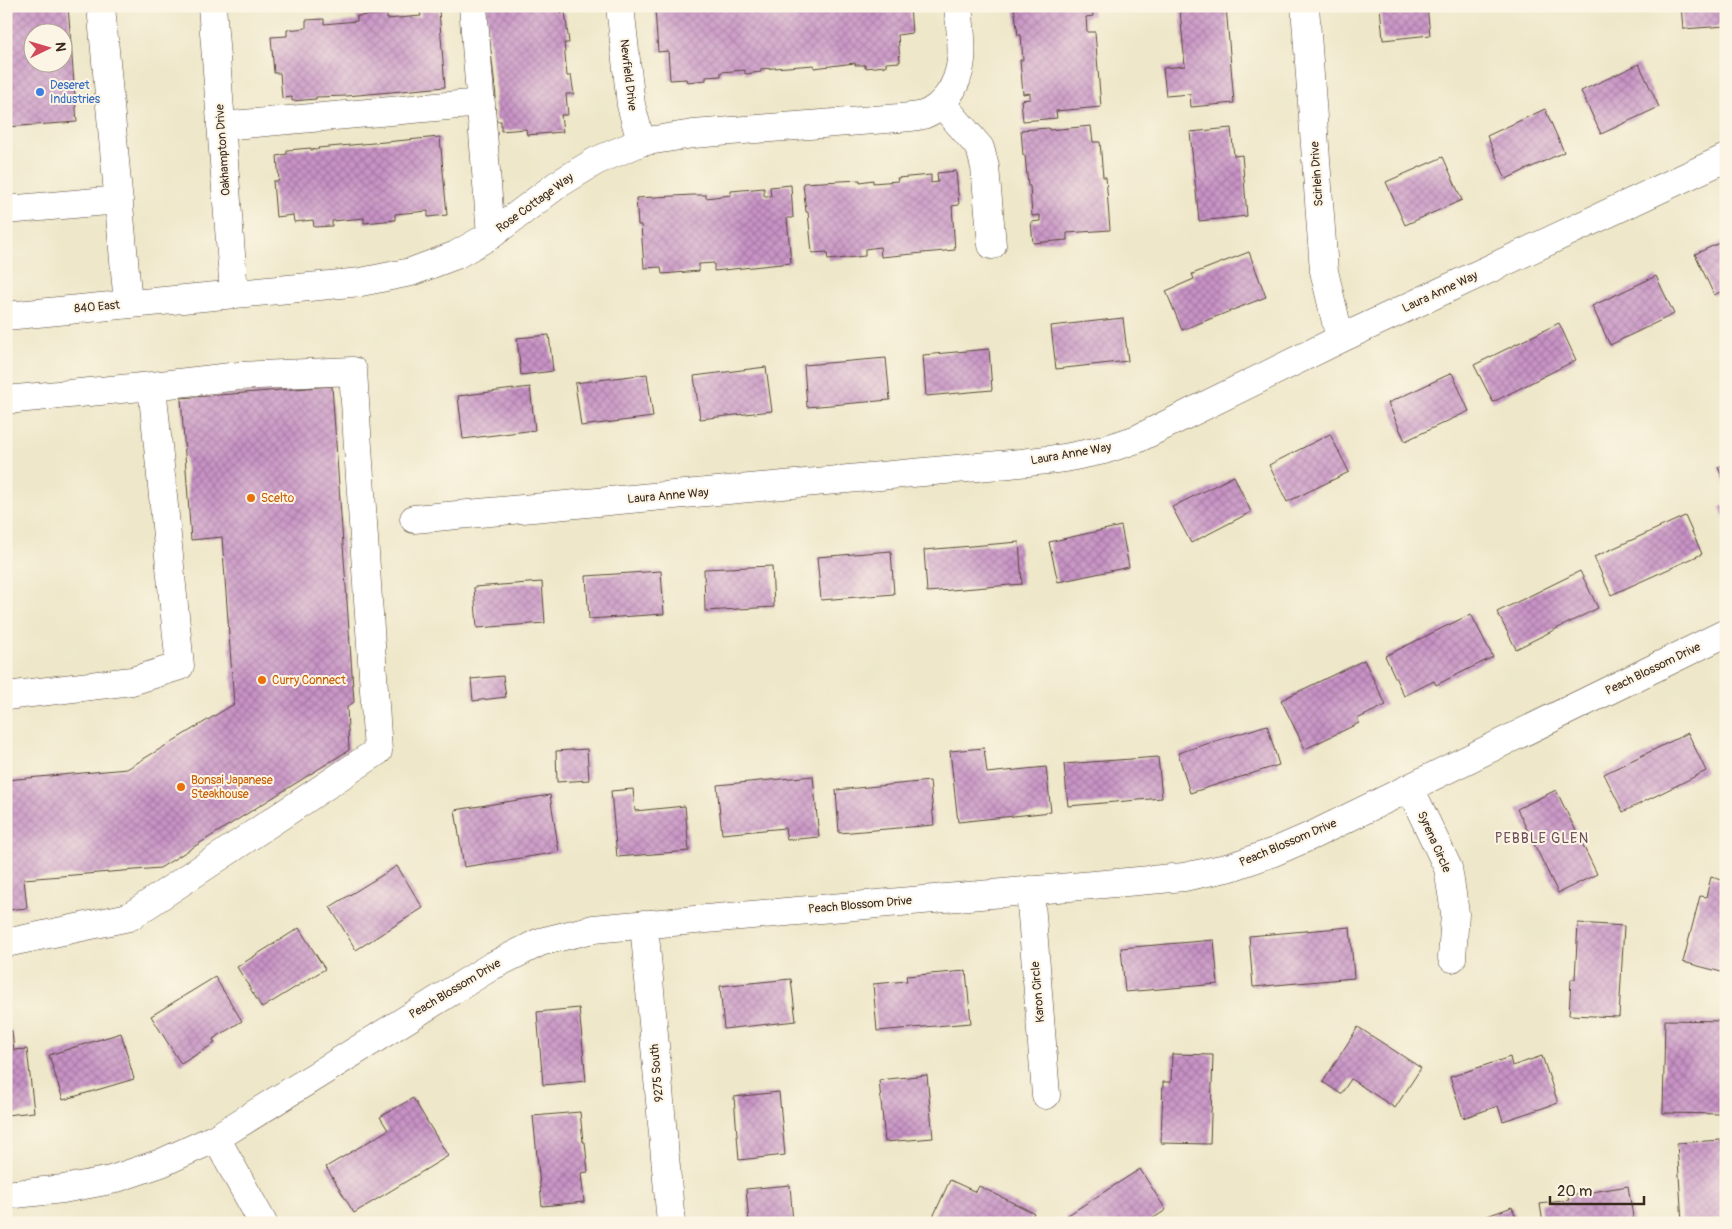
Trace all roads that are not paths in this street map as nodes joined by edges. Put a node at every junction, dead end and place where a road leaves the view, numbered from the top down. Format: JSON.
{"nodes":[{"id":1,"x":101,"y":6,"type":"edge"},
{"id":2,"x":212,"y":6,"type":"edge"},
{"id":3,"x":473,"y":6,"type":"edge"},
{"id":4,"x":620,"y":6,"type":"edge"},
{"id":5,"x":958,"y":6,"type":"edge"},
{"id":6,"x":1305,"y":6,"type":"edge"},
{"id":7,"x":481,"y":103,"type":"junction"},
{"id":8,"x":942,"y":104,"type":"junction"},
{"id":9,"x":221,"y":126,"type":"junction"},
{"id":10,"x":641,"y":142,"type":"junction"},
{"id":11,"x":1726,"y":158,"type":"edge"},
{"id":12,"x":119,"y":200,"type":"junction"},
{"id":13,"x":6,"y":210,"type":"edge"},
{"id":14,"x":491,"y":236,"type":"junction"},
{"id":15,"x":992,"y":245,"type":"dead end"},
{"id":16,"x":234,"y":294,"type":"junction"},
{"id":17,"x":188,"y":297,"type":"joint"},
{"id":18,"x":128,"y":304,"type":"junction"},
{"id":19,"x":6,"y":316,"type":"edge"},
{"id":20,"x":1340,"y":339,"type":"junction"},
{"id":21,"x":152,"y":386,"type":"junction"},
{"id":22,"x":6,"y":400,"type":"edge"},
{"id":23,"x":414,"y":519,"type":"dead end"},
{"id":24,"x":1726,"y":633,"type":"edge"},
{"id":25,"x":6,"y":696,"type":"edge"},
{"id":26,"x":1410,"y":788,"type":"junction"},
{"id":27,"x":1030,"y":890,"type":"junction"},
{"id":28,"x":644,"y":924,"type":"junction"},
{"id":29,"x":6,"y":943,"type":"edge"},
{"id":30,"x":1452,"y":958,"type":"dead end"},
{"id":31,"x":1046,"y":1095,"type":"dead end"},
{"id":32,"x":216,"y":1138,"type":"junction"},
{"id":33,"x":6,"y":1195,"type":"edge"},
{"id":34,"x":263,"y":1223,"type":"edge"},
{"id":35,"x":671,"y":1223,"type":"edge"}],
"edges":[{"from":1,"to":12,"type":"street"},
{"from":2,"to":9,"type":"street","name":"Oakhampton Drive"},
{"from":3,"to":7,"type":"street"},
{"from":4,"to":10,"type":"street","name":"Newfield Drive"},
{"from":5,"to":8,"type":"street","name":"Rose Cottage Way"},
{"from":6,"to":20,"type":"street","name":"Scirlein Drive"},
{"from":7,"to":9,"type":"street"},
{"from":7,"to":14,"type":"street"},
{"from":8,"to":10,"type":"street","name":"Rose Cottage Way"},
{"from":8,"to":15,"type":"street"},
{"from":9,"to":16,"type":"street","name":"Oakhampton Drive"},
{"from":10,"to":14,"type":"street","name":"Rose Cottage Way"},
{"from":11,"to":20,"type":"street","name":"Laura Anne Way"},
{"from":12,"to":13,"type":"street"},
{"from":12,"to":18,"type":"street"},
{"from":14,"to":16,"type":"street","name":"Rose Cottage Way"},
{"from":16,"to":17,"type":"street","name":"Rose Cottage Way"},
{"from":17,"to":18,"type":"street","name":"840 East"},
{"from":18,"to":19,"type":"street","name":"840 East"},
{"from":20,"to":23,"type":"street","name":"Laura Anne Way"},
{"from":21,"to":22,"type":"street"},
{"from":21,"to":25,"type":"street"},
{"from":21,"to":29,"type":"street"},
{"from":24,"to":26,"type":"street","name":"Peach Blossom Drive"},
{"from":26,"to":27,"type":"street","name":"Peach Blossom Drive"},
{"from":26,"to":30,"type":"street","name":"Syrena Circle"},
{"from":27,"to":28,"type":"street","name":"Peach Blossom Drive"},
{"from":27,"to":31,"type":"street","name":"Karon Circle"},
{"from":28,"to":32,"type":"street","name":"Peach Blossom Drive"},
{"from":28,"to":35,"type":"street","name":"9275 South"},
{"from":32,"to":33,"type":"street","name":"Peach Blossom Drive"},
{"from":32,"to":34,"type":"street"}]}
